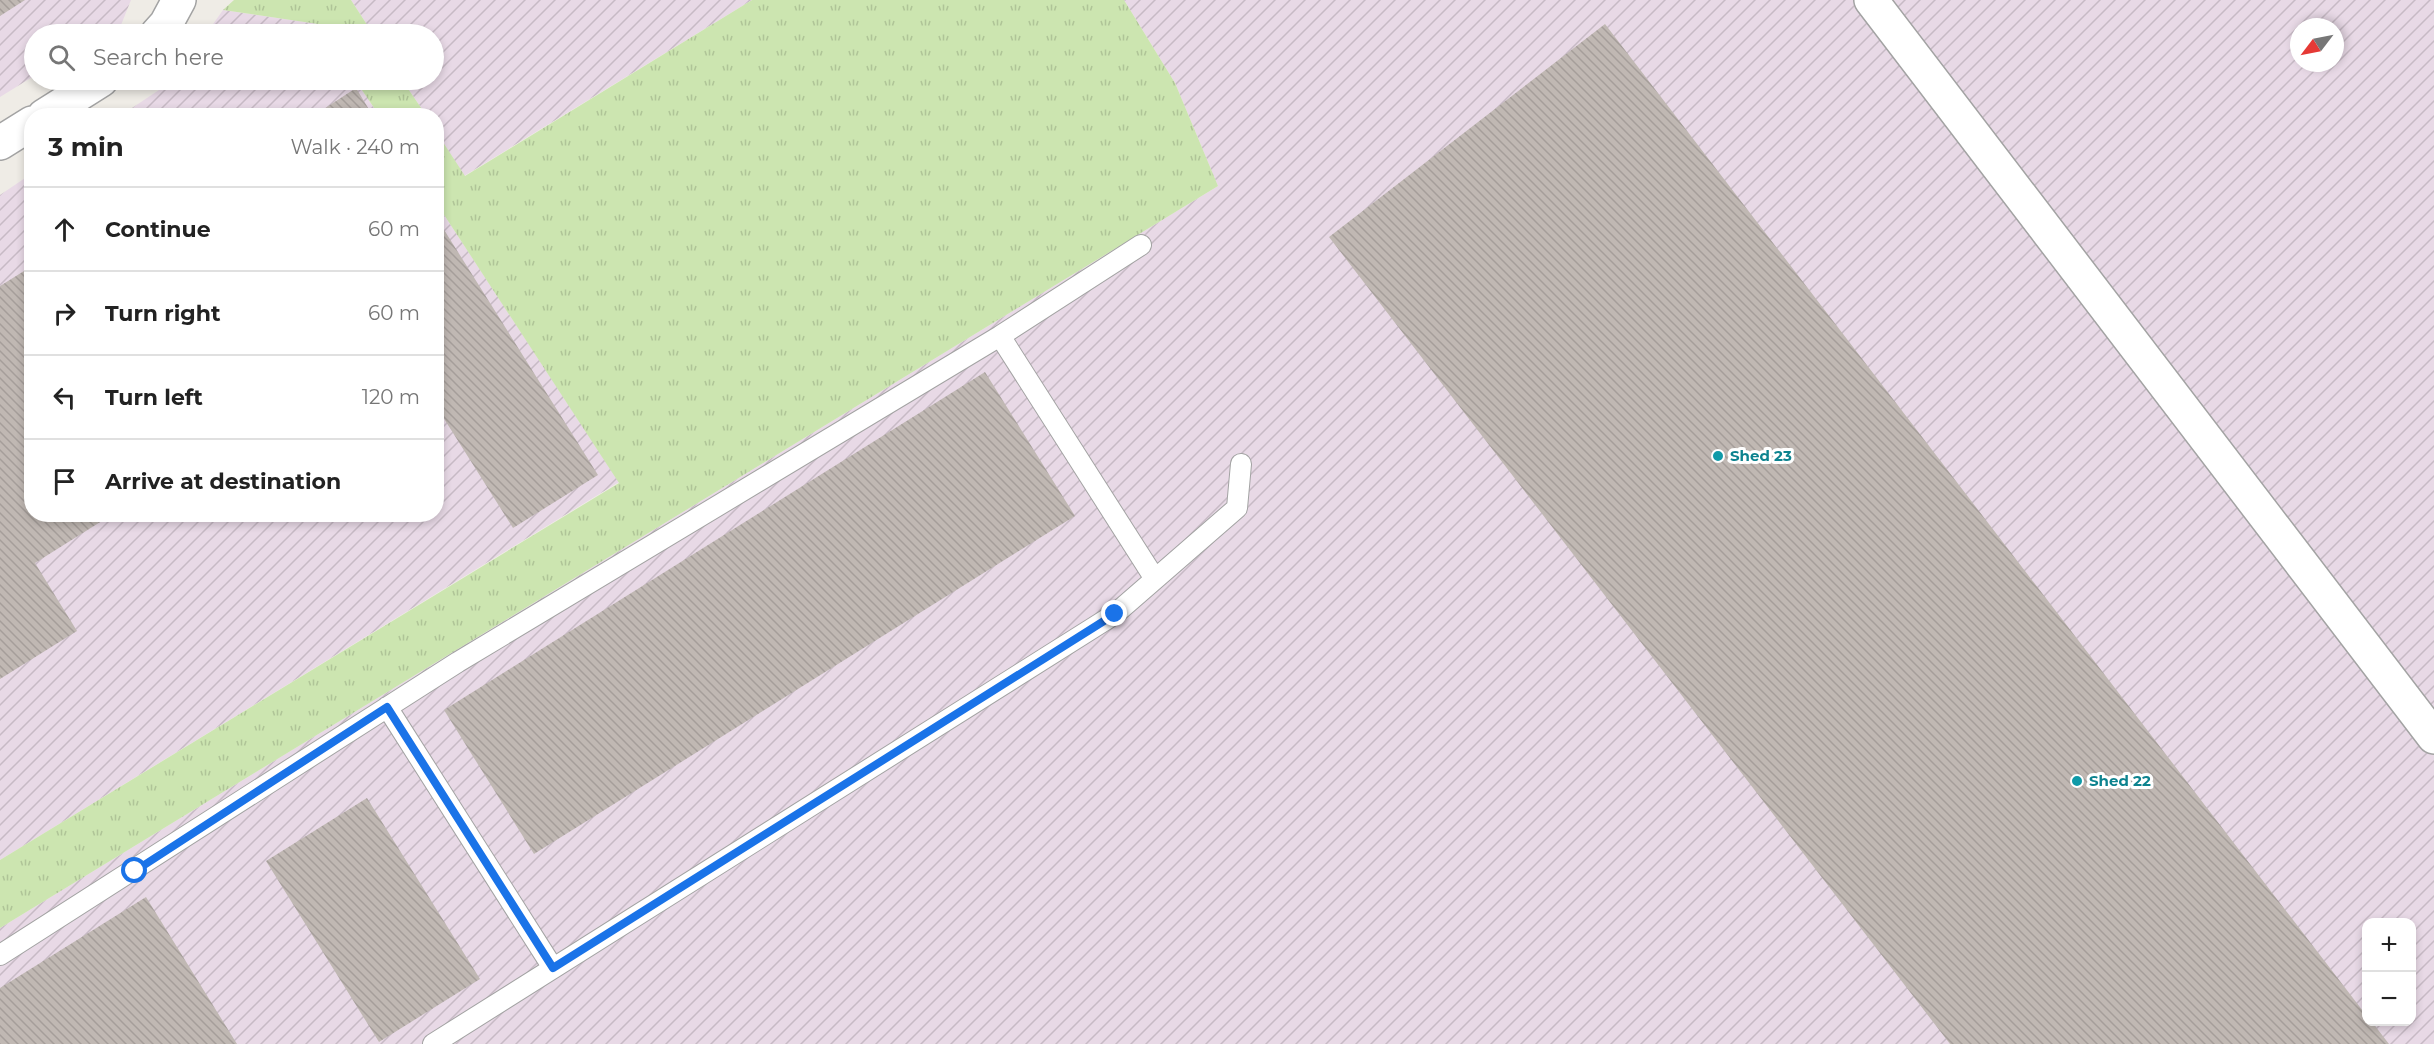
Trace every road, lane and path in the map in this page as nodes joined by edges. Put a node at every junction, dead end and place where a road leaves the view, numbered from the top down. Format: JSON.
{"nodes":[{"id":1,"x":179,"y":0,"type":"edge"},
{"id":2,"x":1870,"y":0,"type":"edge"},
{"id":3,"x":166,"y":24,"type":"edge"},
{"id":4,"x":85,"y":90,"type":"edge"},
{"id":5,"x":57,"y":108,"type":"edge"},
{"id":6,"x":24,"y":128,"type":"edge"},
{"id":7,"x":0,"y":143,"type":"edge"},
{"id":8,"x":1141,"y":245,"type":"dead end"},
{"id":9,"x":1000,"y":336,"type":"junction"},
{"id":10,"x":1241,"y":464,"type":"dead end"},
{"id":11,"x":1155,"y":579,"type":"junction"},
{"id":12,"x":387,"y":707,"type":"junction"},
{"id":13,"x":2434,"y":737,"type":"edge"},
{"id":14,"x":0,"y":955,"type":"edge"},
{"id":15,"x":553,"y":968,"type":"junction"},
{"id":16,"x":433,"y":1044,"type":"edge"}],
"edges":[{"from":1,"to":3,"type":"street"},
{"from":2,"to":13,"type":"street"},
{"from":4,"to":5,"type":"street"},
{"from":6,"to":7,"type":"street"},
{"from":8,"to":9,"type":"lane"},
{"from":9,"to":11,"type":"lane"},
{"from":9,"to":12,"type":"lane"},
{"from":10,"to":11,"type":"lane"},
{"from":11,"to":15,"type":"lane"},
{"from":12,"to":14,"type":"lane"},
{"from":12,"to":15,"type":"lane"},
{"from":15,"to":16,"type":"lane"}]}
